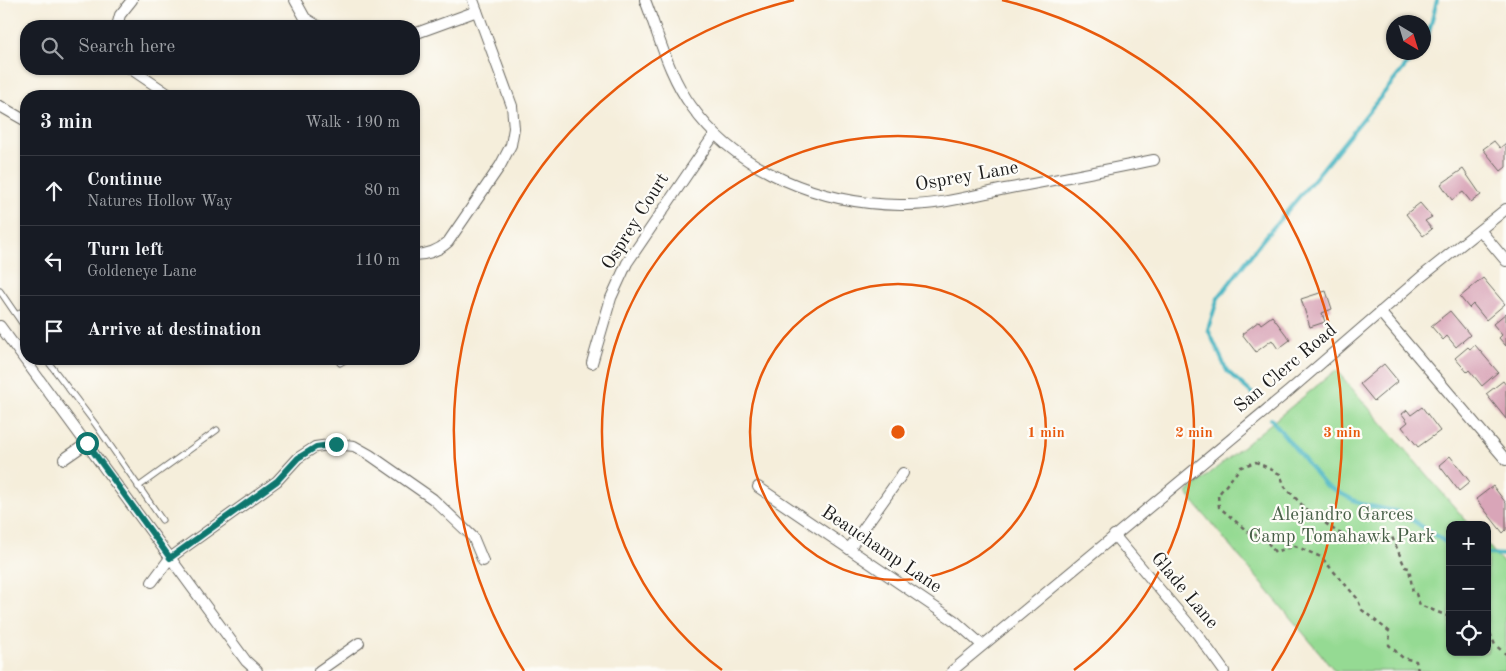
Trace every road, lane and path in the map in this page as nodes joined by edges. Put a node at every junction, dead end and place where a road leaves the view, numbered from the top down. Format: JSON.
{"nodes":[{"id":1,"x":132,"y":0,"type":"edge"},
{"id":2,"x":295,"y":0,"type":"edge"},
{"id":3,"x":473,"y":0,"type":"edge"},
{"id":4,"x":645,"y":0,"type":"edge"},
{"id":5,"x":477,"y":11,"type":"junction"},
{"id":6,"x":119,"y":20,"type":"edge"},
{"id":7,"x":308,"y":20,"type":"edge"},
{"id":8,"x":420,"y":32,"type":"edge"},
{"id":9,"x":140,"y":75,"type":"edge"},
{"id":10,"x":161,"y":90,"type":"edge"},
{"id":11,"x":0,"y":106,"type":"edge"},
{"id":12,"x":20,"y":118,"type":"edge"},
{"id":13,"x":714,"y":135,"type":"junction"},
{"id":14,"x":1154,"y":160,"type":"dead end"},
{"id":15,"x":1506,"y":209,"type":"edge"},
{"id":16,"x":1480,"y":230,"type":"junction"},
{"id":17,"x":420,"y":255,"type":"edge"},
{"id":18,"x":1506,"y":261,"type":"edge"},
{"id":19,"x":0,"y":291,"type":"edge"},
{"id":20,"x":1380,"y":312,"type":"junction"},
{"id":21,"x":20,"y":313,"type":"edge"},
{"id":22,"x":17,"y":315,"type":"junction"},
{"id":23,"x":20,"y":320,"type":"edge"},
{"id":24,"x":0,"y":326,"type":"edge"},
{"id":25,"x":20,"y":353,"type":"edge"},
{"id":26,"x":592,"y":363,"type":"dead end"},
{"id":27,"x":29,"y":365,"type":"edge"},
{"id":28,"x":51,"y":365,"type":"edge"},
{"id":29,"x":217,"y":430,"type":"dead end"},
{"id":30,"x":87,"y":443,"type":"junction"},
{"id":31,"x":64,"y":459,"type":"dead end"},
{"id":32,"x":1506,"y":460,"type":"edge"},
{"id":33,"x":903,"y":473,"type":"dead end"},
{"id":34,"x":138,"y":487,"type":"junction"},
{"id":35,"x":758,"y":487,"type":"dead end"},
{"id":36,"x":162,"y":520,"type":"dead end"},
{"id":37,"x":1114,"y":535,"type":"junction"},
{"id":38,"x":849,"y":549,"type":"junction"},
{"id":39,"x":170,"y":558,"type":"junction"},
{"id":40,"x":483,"y":561,"type":"dead end"},
{"id":41,"x":152,"y":582,"type":"dead end"},
{"id":42,"x":1446,"y":615,"type":"edge"},
{"id":43,"x":1491,"y":636,"type":"edge"},
{"id":44,"x":359,"y":643,"type":"dead end"},
{"id":45,"x":982,"y":645,"type":"junction"},
{"id":46,"x":1506,"y":654,"type":"edge"},
{"id":47,"x":257,"y":671,"type":"edge"},
{"id":48,"x":319,"y":671,"type":"edge"},
{"id":49,"x":952,"y":671,"type":"edge"},
{"id":50,"x":1224,"y":671,"type":"edge"},
{"id":51,"x":1418,"y":671,"type":"edge"}],
"edges":[{"from":1,"to":6,"type":"street"},
{"from":2,"to":7,"type":"street"},
{"from":3,"to":5,"type":"street"},
{"from":4,"to":13,"type":"street","name":"Osprey Lane"},
{"from":5,"to":8,"type":"street"},
{"from":5,"to":17,"type":"street"},
{"from":9,"to":10,"type":"street"},
{"from":11,"to":12,"type":"street"},
{"from":13,"to":14,"type":"street","name":"Osprey Lane"},
{"from":13,"to":26,"type":"street","name":"Osprey Court"},
{"from":15,"to":16,"type":"street","name":"San Clerc Road"},
{"from":16,"to":18,"type":"street"},
{"from":16,"to":20,"type":"street","name":"San Clerc Road"},
{"from":19,"to":22,"type":"lane"},
{"from":20,"to":32,"type":"street"},
{"from":20,"to":37,"type":"street","name":"San Clerc Road"},
{"from":21,"to":22,"type":"lane"},
{"from":22,"to":23,"type":"lane"},
{"from":24,"to":25,"type":"street"},
{"from":27,"to":30,"type":"street"},
{"from":28,"to":34,"type":"lane"},
{"from":29,"to":34,"type":"lane"},
{"from":30,"to":31,"type":"street"},
{"from":30,"to":39,"type":"street"},
{"from":33,"to":38,"type":"street"},
{"from":34,"to":36,"type":"lane"},
{"from":35,"to":38,"type":"street","name":"Beauchamp Lane"},
{"from":37,"to":45,"type":"street","name":"San Clerc Road"},
{"from":37,"to":50,"type":"street","name":"Glade Lane"},
{"from":38,"to":45,"type":"street","name":"Beauchamp Lane"},
{"from":39,"to":40,"type":"street"},
{"from":39,"to":41,"type":"street"},
{"from":39,"to":47,"type":"street"},
{"from":42,"to":51,"type":"path"},
{"from":43,"to":46,"type":"path"},
{"from":44,"to":48,"type":"street"},
{"from":45,"to":49,"type":"street","name":"San Clerc Road"}]}
